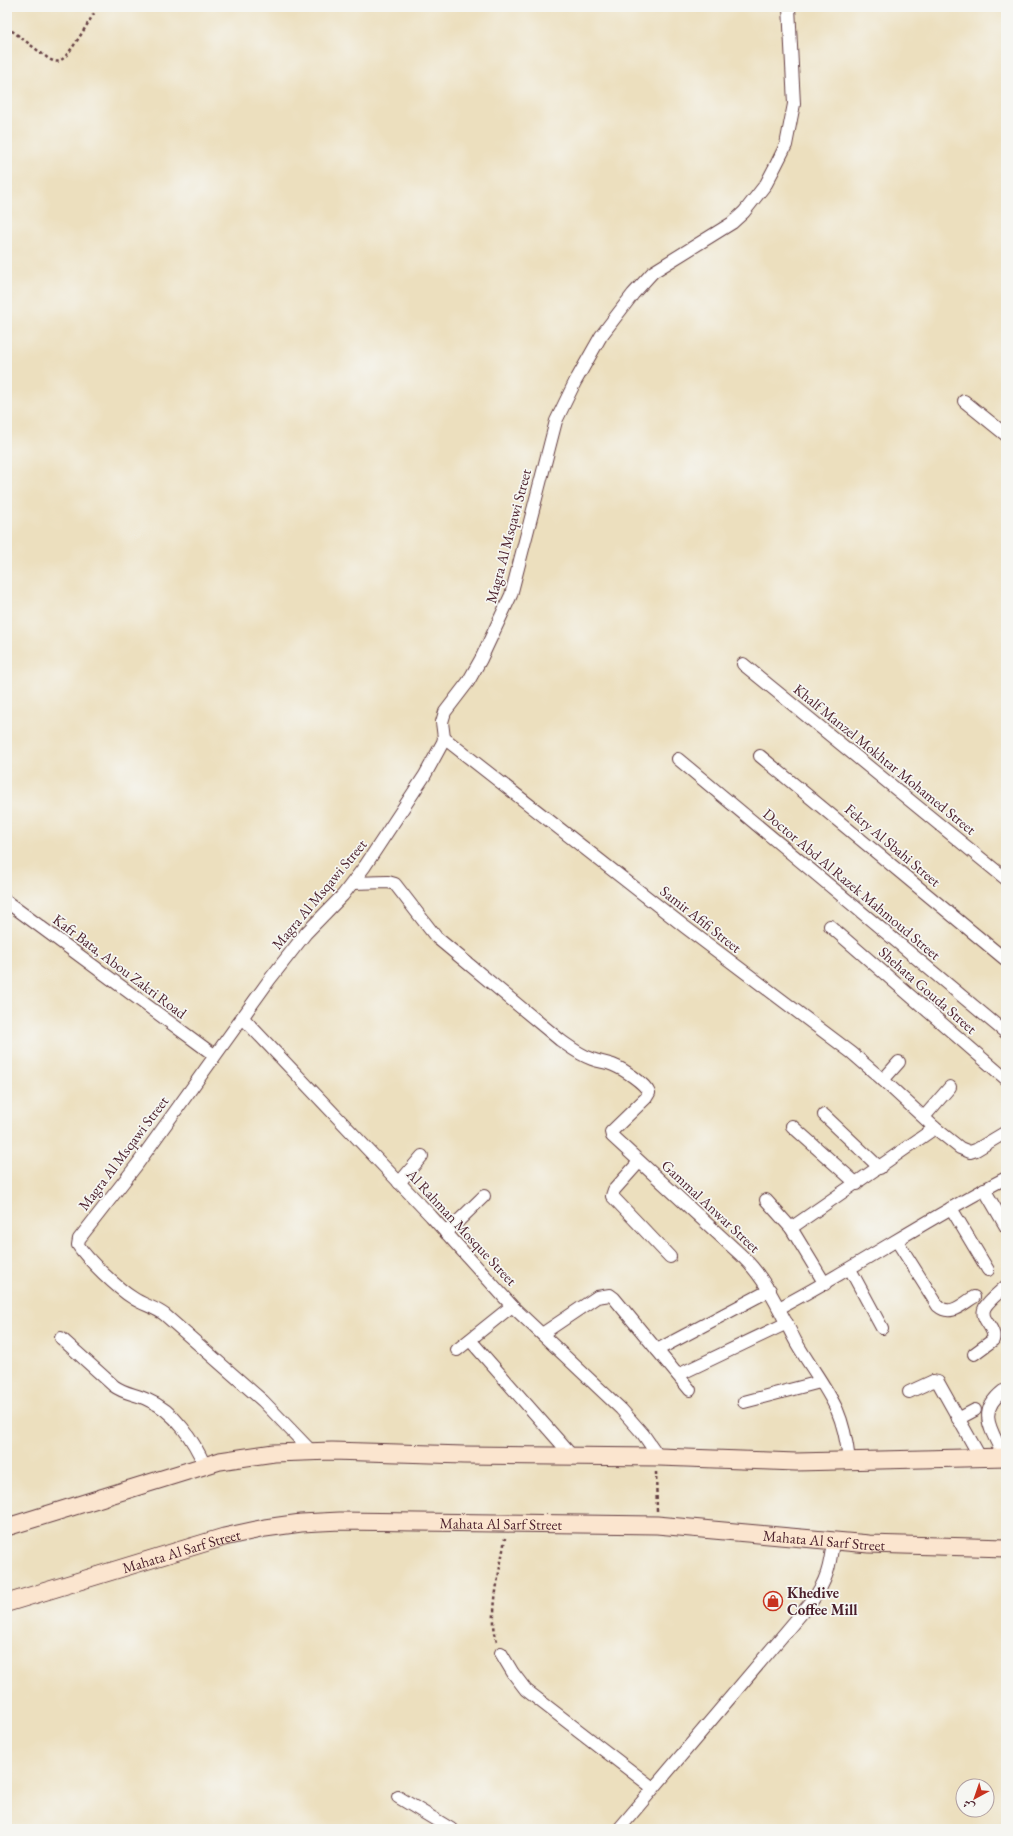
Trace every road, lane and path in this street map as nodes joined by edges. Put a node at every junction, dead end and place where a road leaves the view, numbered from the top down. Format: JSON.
{"nodes":[{"id":1,"x":98,"y":7,"type":"edge"},
{"id":2,"x":789,"y":7,"type":"edge"},
{"id":3,"x":7,"y":27,"type":"edge"},
{"id":4,"x":964,"y":401,"type":"dead end"},
{"id":5,"x":1006,"y":435,"type":"edge"},
{"id":6,"x":743,"y":664,"type":"dead end"},
{"id":7,"x":444,"y":738,"type":"junction"},
{"id":8,"x":760,"y":756,"type":"dead end"},
{"id":9,"x":678,"y":759,"type":"dead end"},
{"id":10,"x":1006,"y":879,"type":"edge"},
{"id":11,"x":353,"y":883,"type":"junction"},
{"id":12,"x":7,"y":902,"type":"edge"},
{"id":13,"x":830,"y":926,"type":"dead end"},
{"id":14,"x":1006,"y":960,"type":"edge"},
{"id":15,"x":242,"y":1017,"type":"junction"},
{"id":16,"x":1006,"y":1033,"type":"edge"},
{"id":17,"x":214,"y":1055,"type":"junction"},
{"id":18,"x":898,"y":1062,"type":"dead end"},
{"id":19,"x":1006,"y":1079,"type":"edge"},
{"id":20,"x":884,"y":1080,"type":"junction"},
{"id":21,"x":950,"y":1087,"type":"dead end"},
{"id":22,"x":824,"y":1115,"type":"dead end"},
{"id":23,"x":924,"y":1117,"type":"junction"},
{"id":24,"x":792,"y":1126,"type":"dead end"},
{"id":25,"x":935,"y":1128,"type":"junction"},
{"id":26,"x":1006,"y":1132,"type":"edge"},
{"id":27,"x":422,"y":1156,"type":"dead end"},
{"id":28,"x":639,"y":1162,"type":"junction"},
{"id":29,"x":880,"y":1168,"type":"junction"},
{"id":30,"x":1006,"y":1178,"type":"edge"},
{"id":31,"x":399,"y":1183,"type":"junction"},
{"id":32,"x":856,"y":1184,"type":"junction"},
{"id":33,"x":984,"y":1189,"type":"junction"},
{"id":34,"x":484,"y":1196,"type":"dead end"},
{"id":35,"x":766,"y":1200,"type":"dead end"},
{"id":36,"x":951,"y":1208,"type":"junction"},
{"id":37,"x":1006,"y":1227,"type":"edge"},
{"id":38,"x":791,"y":1228,"type":"junction"},
{"id":39,"x":446,"y":1233,"type":"junction"},
{"id":40,"x":897,"y":1241,"type":"junction"},
{"id":41,"x":670,"y":1257,"type":"dead end"},
{"id":42,"x":850,"y":1269,"type":"junction"},
{"id":43,"x":988,"y":1270,"type":"dead end"},
{"id":44,"x":825,"y":1284,"type":"junction"},
{"id":45,"x":1006,"y":1286,"type":"edge"},
{"id":46,"x":770,"y":1290,"type":"junction"},
{"id":47,"x":974,"y":1297,"type":"dead end"},
{"id":48,"x":512,"y":1306,"type":"junction"},
{"id":49,"x":779,"y":1308,"type":"junction"},
{"id":50,"x":787,"y":1323,"type":"junction"},
{"id":51,"x":882,"y":1328,"type":"dead end"},
{"id":52,"x":542,"y":1334,"type":"junction"},
{"id":53,"x":61,"y":1338,"type":"dead end"},
{"id":54,"x":470,"y":1340,"type":"junction"},
{"id":55,"x":457,"y":1350,"type":"dead end"},
{"id":56,"x":657,"y":1350,"type":"junction"},
{"id":57,"x":974,"y":1354,"type":"dead end"},
{"id":58,"x":678,"y":1375,"type":"junction"},
{"id":59,"x":820,"y":1382,"type":"junction"},
{"id":60,"x":690,"y":1390,"type":"dead end"},
{"id":61,"x":1003,"y":1391,"type":"dead end"},
{"id":62,"x":909,"y":1392,"type":"dead end"},
{"id":63,"x":744,"y":1402,"type":"dead end"},
{"id":64,"x":975,"y":1410,"type":"dead end"},
{"id":65,"x":958,"y":1419,"type":"junction"},
{"id":66,"x":312,"y":1452,"type":"junction"},
{"id":67,"x":573,"y":1457,"type":"junction"},
{"id":68,"x":980,"y":1457,"type":"junction"},
{"id":69,"x":1005,"y":1457,"type":"edge"},
{"id":70,"x":849,"y":1460,"type":"junction"},
{"id":71,"x":658,"y":1463,"type":"junction"},
{"id":72,"x":205,"y":1466,"type":"junction"},
{"id":73,"x":658,"y":1507,"type":"dead end"},
{"id":74,"x":508,"y":1524,"type":"junction"},
{"id":75,"x":7,"y":1526,"type":"edge"},
{"id":76,"x":832,"y":1541,"type":"junction"},
{"id":77,"x":1006,"y":1548,"type":"edge"},
{"id":78,"x":7,"y":1603,"type":"edge"},
{"id":79,"x":501,"y":1653,"type":"joint"},
{"id":80,"x":653,"y":1788,"type":"junction"},
{"id":81,"x":398,"y":1797,"type":"dead end"},
{"id":82,"x":451,"y":1829,"type":"edge"},
{"id":83,"x":619,"y":1829,"type":"edge"}],
"edges":[{"from":1,"to":3,"type":"path"},
{"from":2,"to":7,"type":"street","name":"Magra Al Msqawi Street"},
{"from":4,"to":5,"type":"street"},
{"from":6,"to":10,"type":"street","name":"Khalf Manzel Mokhtar Mohamed Street"},
{"from":7,"to":11,"type":"street","name":"Magra Al Msqawi Street"},
{"from":7,"to":20,"type":"street","name":"Samir Afifi Street"},
{"from":8,"to":14,"type":"street","name":"Fekry Al Sbahi Street"},
{"from":9,"to":16,"type":"street","name":"Doctor Abd Al Razek Mahmoud Street"},
{"from":11,"to":15,"type":"street","name":"Magra Al Msqawi Street"},
{"from":11,"to":28,"type":"street","name":"Gammal Anwar Street"},
{"from":12,"to":17,"type":"street","name":"Kafr Bata, Abou Zakri Road"},
{"from":13,"to":19,"type":"street","name":"Shehata Gouda Street"},
{"from":15,"to":17,"type":"street","name":"Magra Al Msqawi Street"},
{"from":15,"to":31,"type":"street","name":"Al Rahman Mosque Street"},
{"from":17,"to":66,"type":"street","name":"Magra Al Msqawi Street"},
{"from":18,"to":20,"type":"street"},
{"from":20,"to":23,"type":"street","name":"Samir Afifi Street"},
{"from":21,"to":23,"type":"street"},
{"from":22,"to":29,"type":"street"},
{"from":23,"to":25,"type":"street","name":"Samir Afifi Street"},
{"from":24,"to":32,"type":"street"},
{"from":25,"to":26,"type":"street","name":"Samir Afifi Street"},
{"from":25,"to":29,"type":"street"},
{"from":27,"to":31,"type":"street"},
{"from":28,"to":41,"type":"street"},
{"from":28,"to":46,"type":"street","name":"Gammal Anwar Street"},
{"from":29,"to":32,"type":"street"},
{"from":30,"to":33,"type":"street"},
{"from":31,"to":39,"type":"street","name":"Al Rahman Mosque Street"},
{"from":32,"to":38,"type":"street"},
{"from":33,"to":36,"type":"street"},
{"from":33,"to":37,"type":"street"},
{"from":34,"to":39,"type":"street"},
{"from":35,"to":38,"type":"street"},
{"from":36,"to":40,"type":"street"},
{"from":36,"to":43,"type":"street"},
{"from":38,"to":44,"type":"street"},
{"from":39,"to":48,"type":"street","name":"Al Rahman Mosque Street"},
{"from":40,"to":42,"type":"street"},
{"from":40,"to":47,"type":"street"},
{"from":42,"to":44,"type":"street"},
{"from":42,"to":51,"type":"street"},
{"from":44,"to":49,"type":"street"},
{"from":45,"to":57,"type":"street"},
{"from":46,"to":49,"type":"street","name":"Gammal Anwar Street"},
{"from":46,"to":56,"type":"street"},
{"from":48,"to":52,"type":"street","name":"Al Rahman Mosque Street"},
{"from":48,"to":54,"type":"street"},
{"from":49,"to":50,"type":"street","name":"Gammal Anwar Street"},
{"from":50,"to":58,"type":"street"},
{"from":50,"to":59,"type":"street","name":"Gammal Anwar Street"},
{"from":52,"to":56,"type":"street"},
{"from":52,"to":71,"type":"street","name":"Al Rahman Mosque Street"},
{"from":53,"to":72,"type":"street"},
{"from":54,"to":55,"type":"street"},
{"from":54,"to":67,"type":"street"},
{"from":56,"to":58,"type":"street"},
{"from":58,"to":60,"type":"street"},
{"from":59,"to":63,"type":"street"},
{"from":59,"to":70,"type":"street","name":"Gammal Anwar Street"},
{"from":61,"to":69,"type":"street"},
{"from":62,"to":65,"type":"street"},
{"from":64,"to":65,"type":"street"},
{"from":65,"to":68,"type":"street"},
{"from":66,"to":67,"type":"street"},
{"from":66,"to":72,"type":"street"},
{"from":67,"to":71,"type":"street"},
{"from":68,"to":69,"type":"street"},
{"from":68,"to":70,"type":"street"},
{"from":70,"to":71,"type":"street"},
{"from":71,"to":73,"type":"path"},
{"from":72,"to":75,"type":"street"},
{"from":74,"to":76,"type":"street","name":"Mahata Al Sarf Street"},
{"from":74,"to":78,"type":"street","name":"Mahata Al Sarf Street"},
{"from":74,"to":79,"type":"path"},
{"from":76,"to":77,"type":"street","name":"Mahata Al Sarf Street"},
{"from":76,"to":80,"type":"street"},
{"from":79,"to":80,"type":"street"},
{"from":80,"to":83,"type":"street"},
{"from":81,"to":82,"type":"street"}]}
